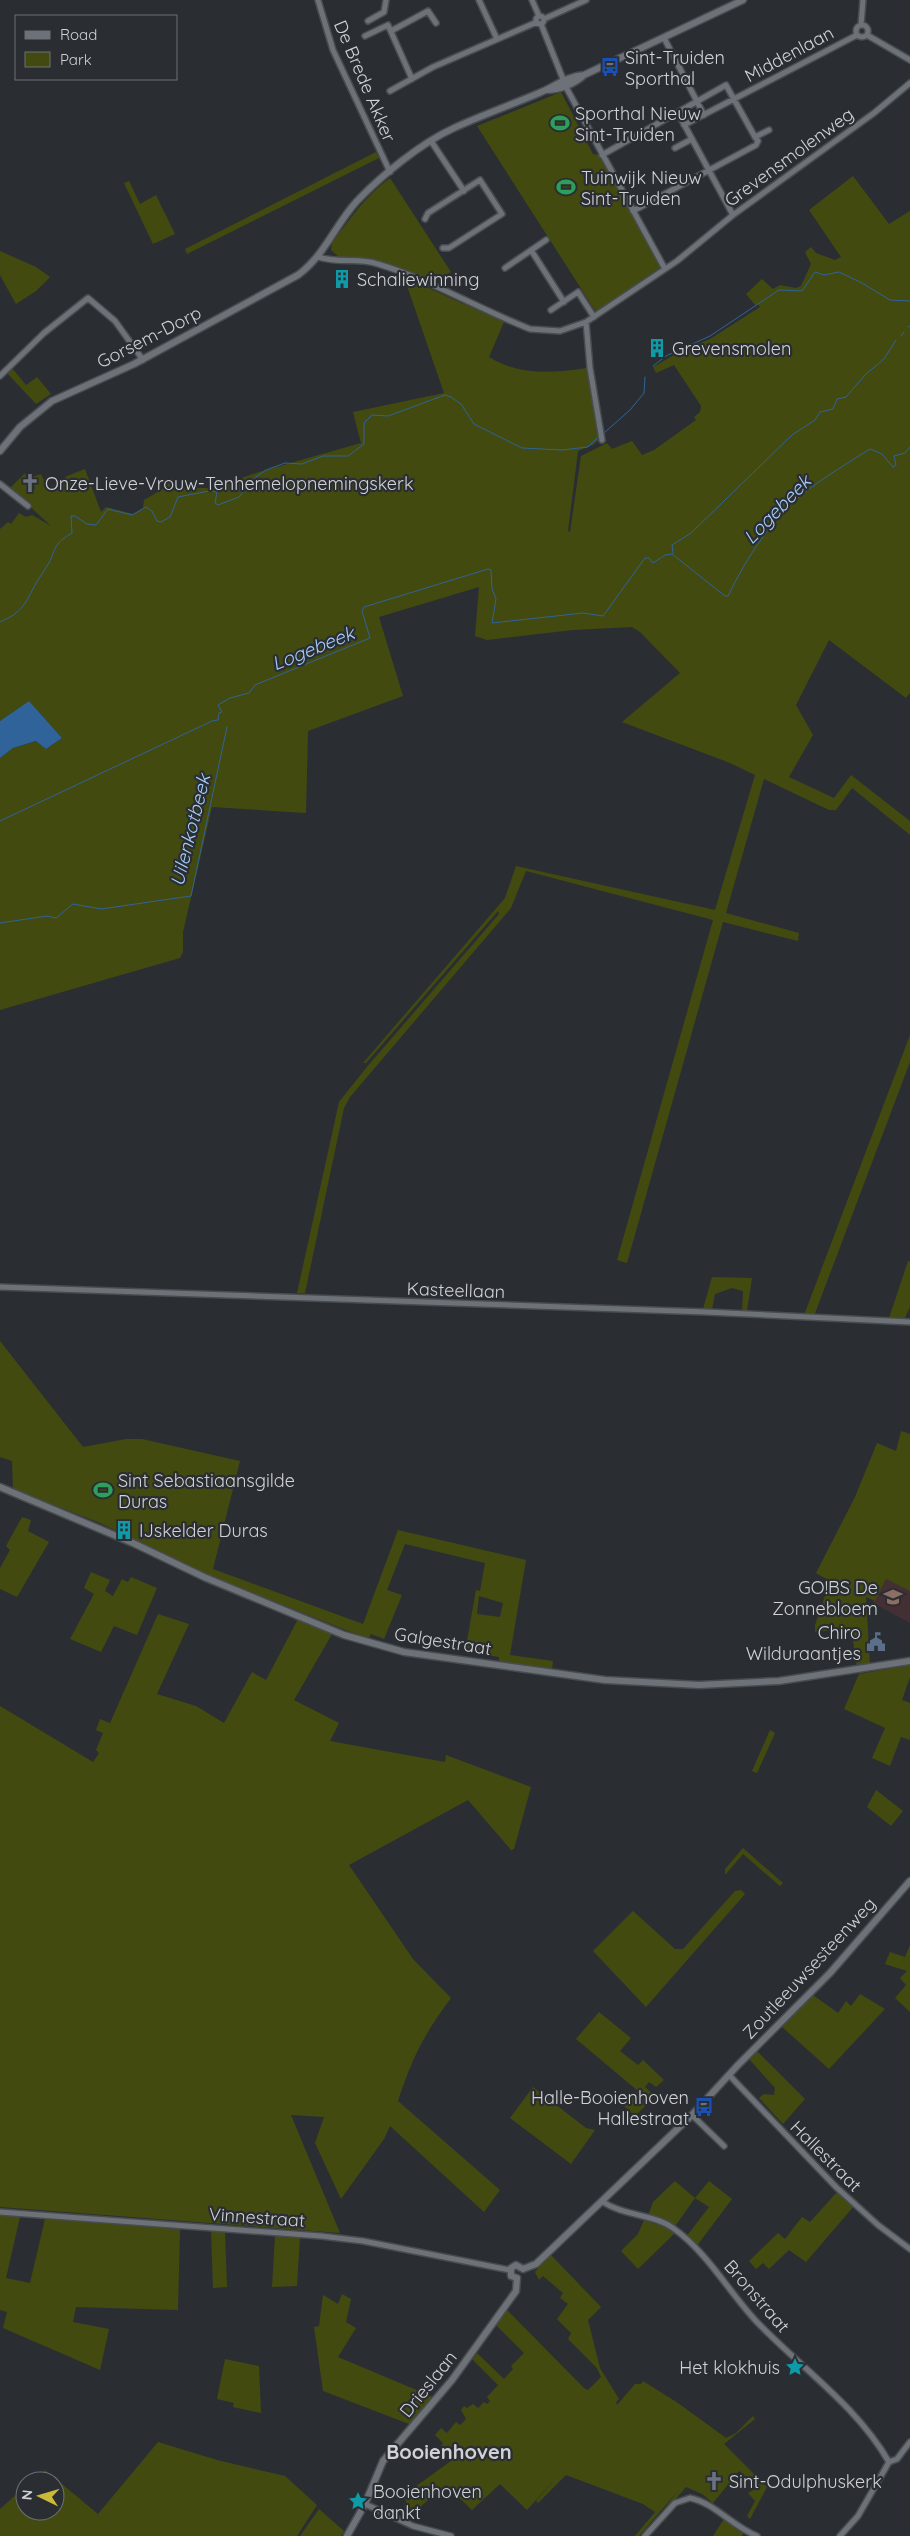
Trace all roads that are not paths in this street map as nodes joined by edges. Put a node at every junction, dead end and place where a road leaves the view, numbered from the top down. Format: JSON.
{"nodes":[{"id":1,"x":318,"y":0,"type":"edge"},
{"id":2,"x":386,"y":0,"type":"edge"},
{"id":3,"x":480,"y":0,"type":"edge"},
{"id":4,"x":532,"y":0,"type":"edge"},
{"id":5,"x":586,"y":0,"type":"edge"},
{"id":6,"x":743,"y":0,"type":"edge"},
{"id":7,"x":864,"y":0,"type":"edge"},
{"id":8,"x":368,"y":20,"type":"dead end"},
{"id":9,"x":540,"y":20,"type":"junction"},
{"id":10,"x":436,"y":23,"type":"dead end"},
{"id":11,"x":861,"y":25,"type":"junction"},
{"id":12,"x":391,"y":31,"type":"junction"},
{"id":13,"x":857,"y":34,"type":"junction"},
{"id":14,"x":867,"y":35,"type":"junction"},
{"id":15,"x":365,"y":36,"type":"dead end"},
{"id":16,"x":664,"y":38,"type":"junction"},
{"id":17,"x":497,"y":39,"type":"junction"},
{"id":18,"x":910,"y":60,"type":"edge"},
{"id":19,"x":412,"y":79,"type":"junction"},
{"id":20,"x":565,"y":83,"type":"junction"},
{"id":21,"x":910,"y":83,"type":"edge"},
{"id":22,"x":390,"y":91,"type":"dead end"},
{"id":23,"x":734,"y":98,"type":"junction"},
{"id":24,"x":698,"y":101,"type":"junction"},
{"id":25,"x":678,"y":113,"type":"junction"},
{"id":26,"x":704,"y":114,"type":"junction"},
{"id":27,"x":684,"y":125,"type":"junction"},
{"id":28,"x":769,"y":130,"type":"dead end"},
{"id":29,"x":756,"y":136,"type":"junction"},
{"id":30,"x":692,"y":139,"type":"junction"},
{"id":31,"x":431,"y":141,"type":"junction"},
{"id":32,"x":675,"y":148,"type":"dead end"},
{"id":33,"x":602,"y":155,"type":"junction"},
{"id":34,"x":709,"y":171,"type":"junction"},
{"id":35,"x":390,"y":172,"type":"junction"},
{"id":36,"x":464,"y":191,"type":"junction"},
{"id":37,"x":633,"y":211,"type":"junction"},
{"id":38,"x":733,"y":215,"type":"junction"},
{"id":39,"x":424,"y":219,"type":"dead end"},
{"id":40,"x":546,"y":240,"type":"dead end"},
{"id":41,"x":443,"y":248,"type":"dead end"},
{"id":42,"x":531,"y":250,"type":"junction"},
{"id":43,"x":318,"y":257,"type":"junction"},
{"id":44,"x":505,"y":268,"type":"dead end"},
{"id":45,"x":665,"y":269,"type":"junction"},
{"id":46,"x":564,"y":302,"type":"junction"},
{"id":47,"x":551,"y":310,"type":"dead end"},
{"id":48,"x":594,"y":317,"type":"junction"},
{"id":49,"x":586,"y":322,"type":"junction"},
{"id":50,"x":142,"y":360,"type":"junction"},
{"id":51,"x":0,"y":376,"type":"edge"},
{"id":52,"x":602,"y":440,"type":"dead end"},
{"id":53,"x":0,"y":451,"type":"edge"},
{"id":54,"x":0,"y":484,"type":"edge"},
{"id":55,"x":28,"y":506,"type":"dead end"},
{"id":56,"x":0,"y":1287,"type":"edge"},
{"id":57,"x":910,"y":1322,"type":"edge"},
{"id":58,"x":0,"y":1487,"type":"edge"},
{"id":59,"x":910,"y":1661,"type":"edge"},
{"id":60,"x":910,"y":1880,"type":"edge"},
{"id":61,"x":729,"y":2075,"type":"junction"},
{"id":62,"x":692,"y":2114,"type":"junction"},
{"id":63,"x":724,"y":2146,"type":"dead end"},
{"id":64,"x":603,"y":2202,"type":"junction"},
{"id":65,"x":0,"y":2212,"type":"edge"},
{"id":66,"x":910,"y":2249,"type":"edge"},
{"id":67,"x":523,"y":2269,"type":"junction"},
{"id":68,"x":510,"y":2270,"type":"junction"},
{"id":69,"x":517,"y":2278,"type":"junction"},
{"id":70,"x":910,"y":2442,"type":"edge"},
{"id":71,"x":889,"y":2462,"type":"junction"},
{"id":72,"x":365,"y":2504,"type":"junction"},
{"id":73,"x":347,"y":2536,"type":"edge"},
{"id":74,"x":451,"y":2536,"type":"edge"},
{"id":75,"x":645,"y":2536,"type":"edge"},
{"id":76,"x":757,"y":2536,"type":"edge"},
{"id":77,"x":840,"y":2536,"type":"edge"}],
"edges":[{"from":1,"to":35,"type":"street","name":"De Brede Akker"},
{"from":2,"to":8,"type":"street"},
{"from":3,"to":17,"type":"street"},
{"from":4,"to":9,"type":"street"},
{"from":5,"to":9,"type":"street"},
{"from":6,"to":16,"type":"street","name":"Gorsem-Dorp"},
{"from":7,"to":11,"type":"street"},
{"from":9,"to":17,"type":"street"},
{"from":9,"to":20,"type":"street"},
{"from":10,"to":12,"type":"street"},
{"from":11,"to":13,"type":"street"},
{"from":11,"to":14,"type":"street"},
{"from":12,"to":15,"type":"street"},
{"from":12,"to":19,"type":"street"},
{"from":13,"to":14,"type":"street"},
{"from":13,"to":23,"type":"street","name":"Middenlaan"},
{"from":14,"to":18,"type":"street"},
{"from":16,"to":20,"type":"street","name":"Gorsem-Dorp"},
{"from":16,"to":24,"type":"street"},
{"from":17,"to":19,"type":"street"},
{"from":19,"to":22,"type":"street"},
{"from":20,"to":31,"type":"street","name":"Gorsem-Dorp"},
{"from":20,"to":33,"type":"street"},
{"from":21,"to":38,"type":"street","name":"Grevensmolenweg"},
{"from":23,"to":24,"type":"street","name":"Middenlaan"},
{"from":23,"to":26,"type":"street","name":"Middenlaan"},
{"from":23,"to":29,"type":"street"},
{"from":24,"to":25,"type":"street","name":"Middenlaan"},
{"from":24,"to":26,"type":"street"},
{"from":25,"to":27,"type":"street"},
{"from":25,"to":33,"type":"street","name":"Middenlaan"},
{"from":26,"to":27,"type":"street","name":"Middenlaan"},
{"from":27,"to":30,"type":"street"},
{"from":28,"to":29,"type":"street"},
{"from":29,"to":34,"type":"street"},
{"from":30,"to":32,"type":"street"},
{"from":30,"to":34,"type":"street"},
{"from":31,"to":35,"type":"street","name":"Gorsem-Dorp"},
{"from":31,"to":36,"type":"street"},
{"from":33,"to":37,"type":"street"},
{"from":34,"to":37,"type":"street"},
{"from":34,"to":38,"type":"street"},
{"from":35,"to":43,"type":"street","name":"Gorsem-Dorp"},
{"from":36,"to":39,"type":"street"},
{"from":36,"to":41,"type":"street"},
{"from":37,"to":45,"type":"street"},
{"from":38,"to":45,"type":"street","name":"Grevensmolenweg"},
{"from":40,"to":42,"type":"street"},
{"from":42,"to":44,"type":"street"},
{"from":42,"to":46,"type":"street"},
{"from":43,"to":49,"type":"street","name":"Grevensmolenweg"},
{"from":43,"to":50,"type":"street","name":"Gorsem-Dorp"},
{"from":45,"to":48,"type":"street","name":"Grevensmolenweg"},
{"from":46,"to":47,"type":"street"},
{"from":46,"to":48,"type":"street"},
{"from":48,"to":49,"type":"street","name":"Grevensmolenweg"},
{"from":49,"to":52,"type":"street"},
{"from":50,"to":51,"type":"street"},
{"from":50,"to":53,"type":"street","name":"Gorsem-Dorp"},
{"from":54,"to":55,"type":"street"},
{"from":56,"to":57,"type":"street","name":"Kasteellaan"},
{"from":58,"to":59,"type":"street","name":"Galgestraat"},
{"from":60,"to":61,"type":"street","name":"Zoutleeuwsesteenweg"},
{"from":61,"to":62,"type":"street"},
{"from":61,"to":66,"type":"street","name":"Hallestraat"},
{"from":62,"to":63,"type":"street"},
{"from":62,"to":64,"type":"street"},
{"from":64,"to":67,"type":"street"},
{"from":64,"to":71,"type":"street","name":"Bronstraat"},
{"from":65,"to":68,"type":"street","name":"Vinnestraat"},
{"from":67,"to":68,"type":"street"},
{"from":67,"to":69,"type":"street"},
{"from":68,"to":69,"type":"street"},
{"from":69,"to":72,"type":"street","name":"Drieslaan"},
{"from":70,"to":71,"type":"street"},
{"from":71,"to":77,"type":"street"},
{"from":72,"to":73,"type":"street","name":"Drieslaan"},
{"from":72,"to":74,"type":"street"},
{"from":75,"to":76,"type":"street"}]}
